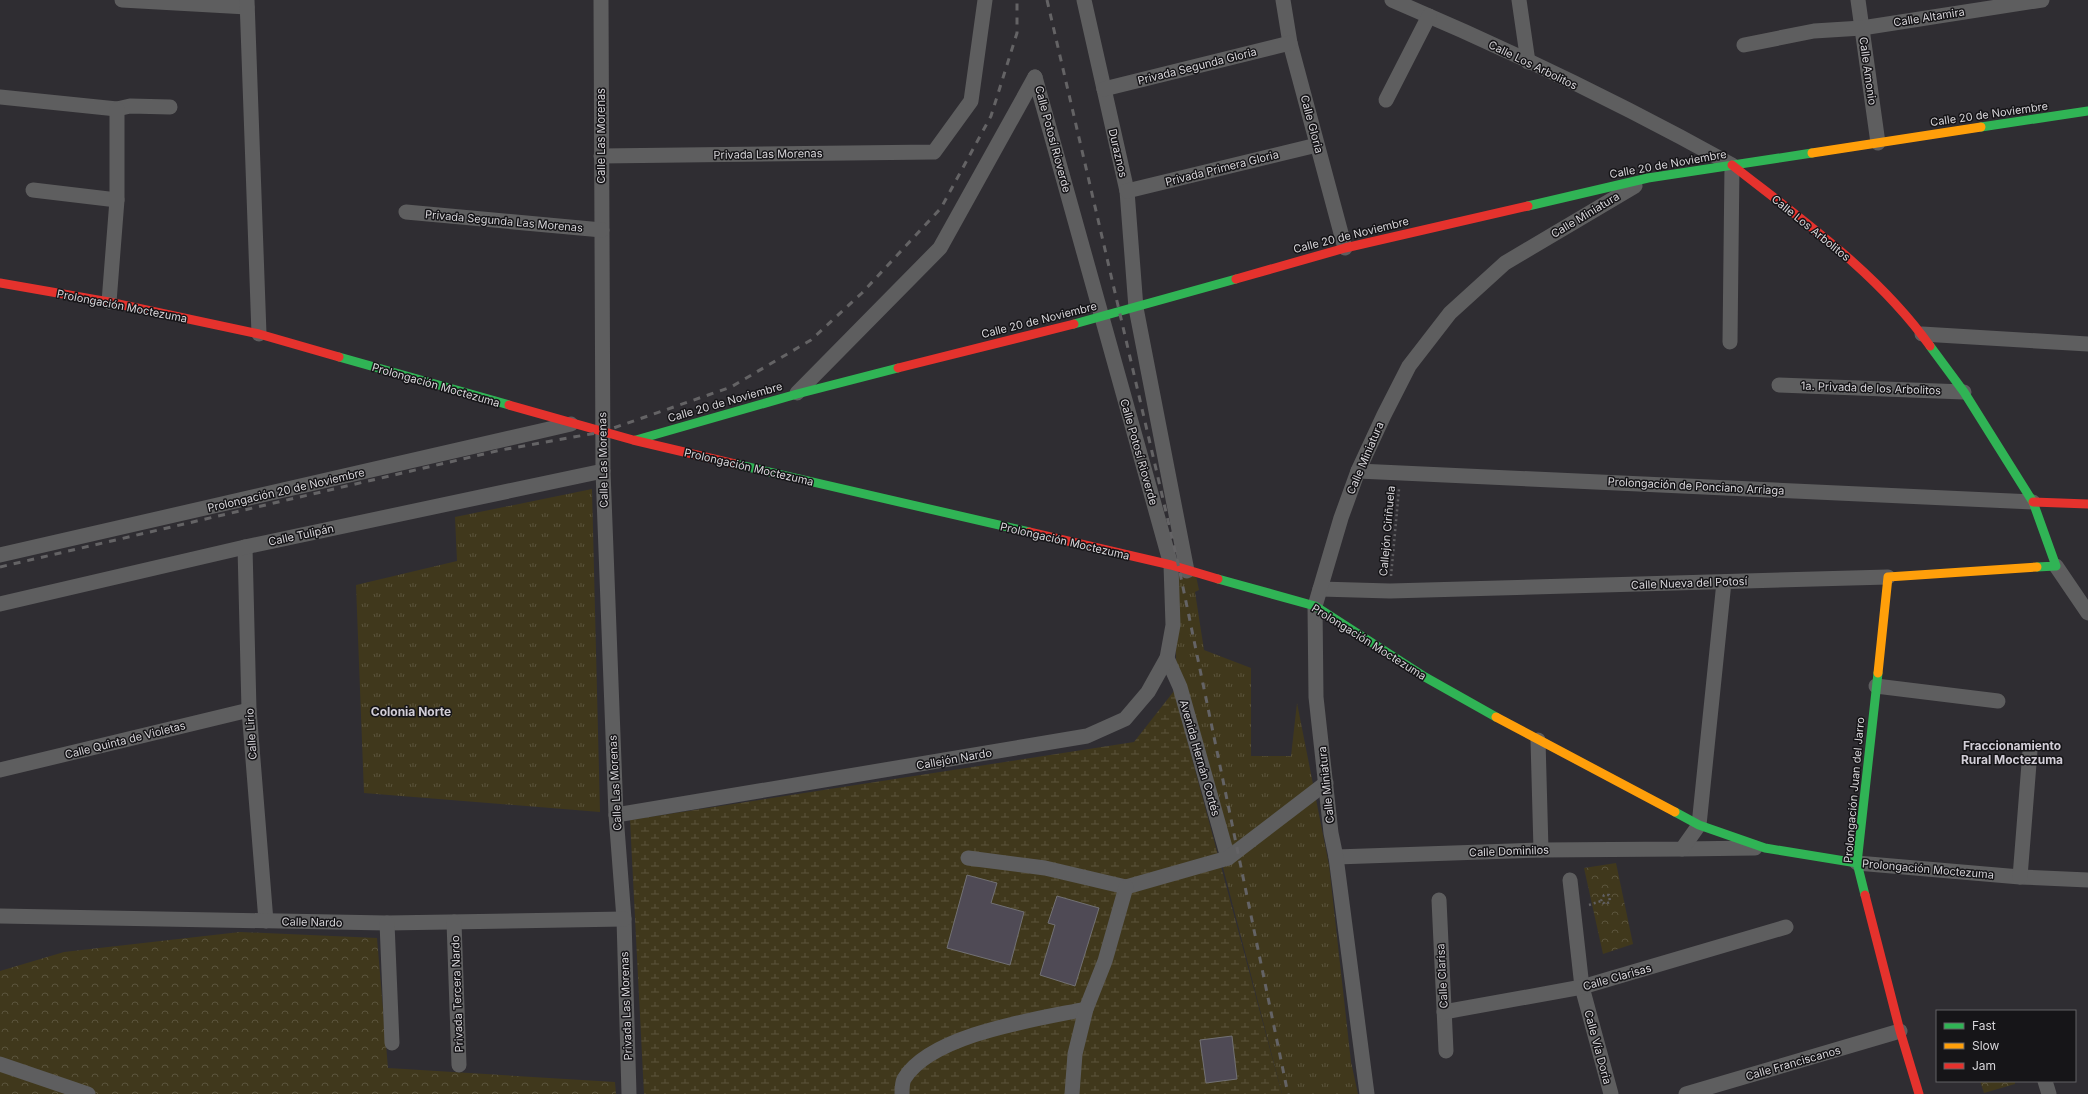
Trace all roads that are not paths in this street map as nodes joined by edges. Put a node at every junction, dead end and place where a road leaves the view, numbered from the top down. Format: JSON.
{"nodes":[{"id":1,"x":122,"y":0,"type":"edge"},
{"id":2,"x":601,"y":0,"type":"edge"},
{"id":3,"x":985,"y":0,"type":"edge"},
{"id":4,"x":1084,"y":0,"type":"edge"},
{"id":5,"x":1283,"y":0,"type":"edge"},
{"id":6,"x":1392,"y":0,"type":"edge"},
{"id":7,"x":1520,"y":0,"type":"edge"},
{"id":8,"x":1858,"y":0,"type":"edge"},
{"id":9,"x":2042,"y":0,"type":"edge"},
{"id":10,"x":247,"y":3,"type":"edge"},
{"id":11,"x":1429,"y":16,"type":"junction"},
{"id":12,"x":1862,"y":28,"type":"junction"},
{"id":13,"x":1290,"y":44,"type":"junction"},
{"id":14,"x":1744,"y":45,"type":"dead end"},
{"id":15,"x":1528,"y":62,"type":"junction"},
{"id":16,"x":1104,"y":89,"type":"junction"},
{"id":17,"x":0,"y":97,"type":"edge"},
{"id":18,"x":1386,"y":100,"type":"dead end"},
{"id":19,"x":170,"y":107,"type":"dead end"},
{"id":20,"x":117,"y":109,"type":"junction"},
{"id":21,"x":2088,"y":111,"type":"edge"},
{"id":22,"x":1878,"y":143,"type":"junction"},
{"id":23,"x":1317,"y":145,"type":"junction"},
{"id":24,"x":601,"y":156,"type":"junction"},
{"id":25,"x":1732,"y":165,"type":"junction"},
{"id":26,"x":1648,"y":178,"type":"junction"},
{"id":27,"x":32,"y":190,"type":"dead end"},
{"id":28,"x":1127,"y":191,"type":"junction"},
{"id":29,"x":117,"y":200,"type":"junction"},
{"id":30,"x":406,"y":212,"type":"dead end"},
{"id":31,"x":602,"y":230,"type":"junction"},
{"id":32,"x":1345,"y":248,"type":"junction"},
{"id":33,"x":0,"y":285,"type":"edge"},
{"id":34,"x":109,"y":302,"type":"junction"},
{"id":35,"x":1136,"y":308,"type":"junction"},
{"id":36,"x":1101,"y":317,"type":"junction"},
{"id":37,"x":259,"y":334,"type":"junction"},
{"id":38,"x":1922,"y":334,"type":"junction"},
{"id":39,"x":1730,"y":342,"type":"dead end"},
{"id":40,"x":2088,"y":344,"type":"edge"},
{"id":41,"x":1779,"y":385,"type":"dead end"},
{"id":42,"x":1964,"y":392,"type":"junction"},
{"id":43,"x":797,"y":394,"type":"junction"},
{"id":44,"x":572,"y":424,"type":"junction"},
{"id":45,"x":602,"y":432,"type":"junction"},
{"id":46,"x":633,"y":440,"type":"junction"},
{"id":47,"x":603,"y":471,"type":"junction"},
{"id":48,"x":1358,"y":471,"type":"junction"},
{"id":49,"x":2033,"y":502,"type":"junction"},
{"id":50,"x":2088,"y":504,"type":"edge"},
{"id":51,"x":245,"y":547,"type":"junction"},
{"id":52,"x":0,"y":555,"type":"edge"},
{"id":53,"x":1171,"y":565,"type":"junction"},
{"id":54,"x":2056,"y":566,"type":"junction"},
{"id":55,"x":1186,"y":571,"type":"junction"},
{"id":56,"x":1888,"y":577,"type":"junction"},
{"id":57,"x":1724,"y":582,"type":"junction"},
{"id":58,"x":1320,"y":589,"type":"junction"},
{"id":59,"x":0,"y":604,"type":"edge"},
{"id":60,"x":1315,"y":606,"type":"junction"},
{"id":61,"x":2088,"y":613,"type":"edge"},
{"id":62,"x":1167,"y":658,"type":"junction"},
{"id":63,"x":1876,"y":686,"type":"junction"},
{"id":64,"x":1998,"y":701,"type":"dead end"},
{"id":65,"x":249,"y":710,"type":"junction"},
{"id":66,"x":1538,"y":740,"type":"junction"},
{"id":67,"x":2030,"y":751,"type":"dead end"},
{"id":68,"x":0,"y":770,"type":"edge"},
{"id":69,"x":1326,"y":783,"type":"junction"},
{"id":70,"x":616,"y":815,"type":"junction"},
{"id":71,"x":1699,"y":825,"type":"junction"},
{"id":72,"x":1765,"y":848,"type":"junction"},
{"id":73,"x":1682,"y":849,"type":"junction"},
{"id":74,"x":1541,"y":850,"type":"junction"},
{"id":75,"x":1336,"y":857,"type":"junction"},
{"id":76,"x":968,"y":858,"type":"dead end"},
{"id":77,"x":1228,"y":858,"type":"junction"},
{"id":78,"x":1857,"y":863,"type":"junction"},
{"id":79,"x":2020,"y":877,"type":"junction"},
{"id":80,"x":1570,"y":880,"type":"dead end"},
{"id":81,"x":2088,"y":880,"type":"edge"},
{"id":82,"x":1126,"y":887,"type":"junction"},
{"id":83,"x":1439,"y":900,"type":"dead end"},
{"id":84,"x":0,"y":916,"type":"edge"},
{"id":85,"x":624,"y":919,"type":"junction"},
{"id":86,"x":266,"y":921,"type":"junction"},
{"id":87,"x":454,"y":922,"type":"junction"},
{"id":88,"x":387,"y":923,"type":"junction"},
{"id":89,"x":1786,"y":927,"type":"dead end"},
{"id":90,"x":1582,"y":987,"type":"junction"},
{"id":91,"x":1086,"y":1009,"type":"junction"},
{"id":92,"x":1444,"y":1012,"type":"junction"},
{"id":93,"x":1900,"y":1031,"type":"junction"},
{"id":94,"x":392,"y":1043,"type":"dead end"},
{"id":95,"x":1446,"y":1051,"type":"dead end"},
{"id":96,"x":0,"y":1064,"type":"edge"},
{"id":97,"x":459,"y":1065,"type":"dead end"},
{"id":98,"x":2046,"y":1082,"type":"edge"},
{"id":99,"x":88,"y":1094,"type":"edge"},
{"id":100,"x":629,"y":1094,"type":"edge"},
{"id":101,"x":902,"y":1094,"type":"edge"},
{"id":102,"x":1072,"y":1094,"type":"edge"},
{"id":103,"x":1367,"y":1094,"type":"edge"},
{"id":104,"x":1611,"y":1094,"type":"edge"},
{"id":105,"x":1686,"y":1094,"type":"edge"},
{"id":106,"x":1919,"y":1094,"type":"edge"},
{"id":107,"x":2049,"y":1094,"type":"edge"}],
"edges":[{"from":1,"to":10,"type":"street"},
{"from":2,"to":24,"type":"street","name":"Calle Las Morenas"},
{"from":3,"to":24,"type":"street","name":"Privada Las Morenas"},
{"from":4,"to":16,"type":"street","name":"Duraznos"},
{"from":5,"to":13,"type":"street","name":"Calle Gloria"},
{"from":6,"to":11,"type":"street","name":"Calle Los Arbolitos"},
{"from":7,"to":15,"type":"street"},
{"from":8,"to":12,"type":"street","name":"Calle Amonio"},
{"from":9,"to":12,"type":"street","name":"Calle Altamira"},
{"from":10,"to":37,"type":"street"},
{"from":11,"to":15,"type":"street","name":"Calle Los Arbolitos"},
{"from":11,"to":18,"type":"street"},
{"from":12,"to":14,"type":"street","name":"Calle Altamira"},
{"from":12,"to":22,"type":"street","name":"Calle Amonio"},
{"from":13,"to":16,"type":"street","name":"Privada Segunda Gloria"},
{"from":13,"to":23,"type":"street","name":"Calle Gloria"},
{"from":15,"to":25,"type":"street","name":"Calle Los Arbolitos"},
{"from":16,"to":28,"type":"street","name":"Duraznos"},
{"from":17,"to":20,"type":"street"},
{"from":19,"to":20,"type":"street"},
{"from":20,"to":29,"type":"street"},
{"from":21,"to":22,"type":"main road","name":"Calle 20 de Noviembre"},
{"from":22,"to":25,"type":"main road","name":"Calle 20 de Noviembre"},
{"from":23,"to":28,"type":"street","name":"Privada Primera Gloria"},
{"from":23,"to":32,"type":"street","name":"Calle Gloria"},
{"from":24,"to":31,"type":"street","name":"Calle Las Morenas"},
{"from":25,"to":26,"type":"main road","name":"Calle 20 de Noviembre"},
{"from":25,"to":38,"type":"main road","name":"Calle Los Arbolitos"},
{"from":25,"to":39,"type":"street"},
{"from":26,"to":32,"type":"main road","name":"Calle 20 de Noviembre"},
{"from":26,"to":48,"type":"street","name":"Calle Miniatura"},
{"from":27,"to":29,"type":"street"},
{"from":28,"to":35,"type":"street","name":"Duraznos"},
{"from":29,"to":34,"type":"street"},
{"from":30,"to":31,"type":"street","name":"Privada Segunda Las Morenas"},
{"from":31,"to":45,"type":"street","name":"Calle Las Morenas"},
{"from":32,"to":35,"type":"main road","name":"Calle 20 de Noviembre"},
{"from":33,"to":34,"type":"main road","name":"Prolongación Moctezuma"},
{"from":34,"to":37,"type":"main road","name":"Prolongación Moctezuma"},
{"from":35,"to":36,"type":"main road","name":"Calle 20 de Noviembre"},
{"from":35,"to":55,"type":"street","name":"Calle Potosí Rioverde"},
{"from":36,"to":43,"type":"main road","name":"Calle 20 de Noviembre"},
{"from":36,"to":43,"type":"street","name":"Calle Potosí Rioverde"},
{"from":36,"to":53,"type":"street","name":"Calle Potosí Rioverde"},
{"from":37,"to":44,"type":"main road","name":"Prolongación Moctezuma"},
{"from":38,"to":40,"type":"street"},
{"from":38,"to":42,"type":"main road","name":"Calle Los Arbolitos"},
{"from":41,"to":42,"type":"street","name":"1a. Privada de los Arbolitos"},
{"from":42,"to":49,"type":"main road","name":"Calle Los Arbolitos"},
{"from":43,"to":46,"type":"main road","name":"Calle 20 de Noviembre"},
{"from":44,"to":45,"type":"main road","name":"Prolongación Moctezuma"},
{"from":44,"to":52,"type":"street","name":"Prolongación 20 de Noviembre"},
{"from":45,"to":46,"type":"main road","name":"Prolongación Moctezuma"},
{"from":45,"to":47,"type":"street","name":"Calle Las Morenas"},
{"from":46,"to":53,"type":"main road","name":"Prolongación Moctezuma"},
{"from":47,"to":51,"type":"street","name":"Calle Tulipán"},
{"from":47,"to":70,"type":"street","name":"Calle Las Morenas"},
{"from":48,"to":49,"type":"street","name":"Prolongación de Ponciano Arriaga"},
{"from":48,"to":58,"type":"street","name":"Calle Miniatura"},
{"from":49,"to":50,"type":"main road"},
{"from":49,"to":54,"type":"main road","name":"Calle Los Arbolitos"},
{"from":51,"to":59,"type":"street","name":"Calle Tulipán"},
{"from":51,"to":65,"type":"street","name":"Calle Lirio"},
{"from":53,"to":55,"type":"main road","name":"Prolongación Moctezuma"},
{"from":53,"to":62,"type":"street","name":"Callejón Nardo"},
{"from":54,"to":56,"type":"main road","name":"Calle Nueva del Potosí"},
{"from":54,"to":61,"type":"street","name":"Calle Los Arbolitos"},
{"from":55,"to":60,"type":"main road","name":"Prolongación Moctezuma"},
{"from":56,"to":57,"type":"street","name":"Calle Nueva del Potosí"},
{"from":56,"to":63,"type":"main road","name":"Prolongación Juan del Jarro"},
{"from":57,"to":58,"type":"street","name":"Calle Nueva del Potosí"},
{"from":57,"to":71,"type":"street"},
{"from":58,"to":60,"type":"street","name":"Calle Miniatura"},
{"from":60,"to":66,"type":"main road","name":"Prolongación Moctezuma"},
{"from":60,"to":69,"type":"street","name":"Calle Miniatura"},
{"from":62,"to":70,"type":"street","name":"Callejón Nardo"},
{"from":62,"to":77,"type":"street","name":"Avenida Hernán Cortés"},
{"from":63,"to":64,"type":"street"},
{"from":63,"to":78,"type":"main road","name":"Prolongación Juan del Jarro"},
{"from":65,"to":68,"type":"street","name":"Calle Quinta de Violetas"},
{"from":65,"to":86,"type":"street","name":"Calle Lirio"},
{"from":66,"to":71,"type":"main road","name":"Prolongación Moctezuma"},
{"from":66,"to":74,"type":"street"},
{"from":67,"to":79,"type":"street"},
{"from":69,"to":75,"type":"street","name":"Calle Miniatura"},
{"from":69,"to":77,"type":"street"},
{"from":70,"to":85,"type":"street","name":"Calle Las Morenas"},
{"from":71,"to":72,"type":"main road","name":"Prolongación Moctezuma"},
{"from":71,"to":73,"type":"street"},
{"from":72,"to":73,"type":"street","name":"Calle Dominilos"},
{"from":72,"to":78,"type":"main road","name":"Prolongación Moctezuma"},
{"from":73,"to":74,"type":"street","name":"Calle Dominilos"},
{"from":74,"to":75,"type":"street","name":"Calle Dominilos"},
{"from":75,"to":103,"type":"street","name":"Calle Miniatura"},
{"from":76,"to":82,"type":"street"},
{"from":77,"to":82,"type":"street"},
{"from":78,"to":79,"type":"street","name":"Prolongación Moctezuma"},
{"from":78,"to":93,"type":"main road","name":"Prolongación Juan del Jarro"},
{"from":79,"to":81,"type":"street","name":"Prolongación Moctezuma"},
{"from":80,"to":90,"type":"street","name":"Calle Vía Doria"},
{"from":82,"to":91,"type":"street"},
{"from":83,"to":92,"type":"street","name":"Calle Clarisa"},
{"from":84,"to":86,"type":"street","name":"Calle Nardo"},
{"from":85,"to":87,"type":"street","name":"Calle Nardo"},
{"from":85,"to":100,"type":"street","name":"Privada Las Morenas"},
{"from":86,"to":88,"type":"street","name":"Calle Nardo"},
{"from":87,"to":88,"type":"street","name":"Calle Nardo"},
{"from":87,"to":97,"type":"street","name":"Privada Tercera Nardo"},
{"from":88,"to":94,"type":"street"},
{"from":89,"to":90,"type":"street","name":"Calle Clarisas"},
{"from":90,"to":92,"type":"street","name":"Calle Clarisas"},
{"from":90,"to":104,"type":"street","name":"Calle Vía Doria"},
{"from":91,"to":101,"type":"street"},
{"from":91,"to":102,"type":"street"},
{"from":92,"to":95,"type":"street","name":"Calle Clarisa"},
{"from":93,"to":105,"type":"street","name":"Calle Franciscanos"},
{"from":93,"to":106,"type":"main road","name":"Prolongación Juan del Jarro"},
{"from":96,"to":99,"type":"street"},
{"from":98,"to":107,"type":"street"}]}
